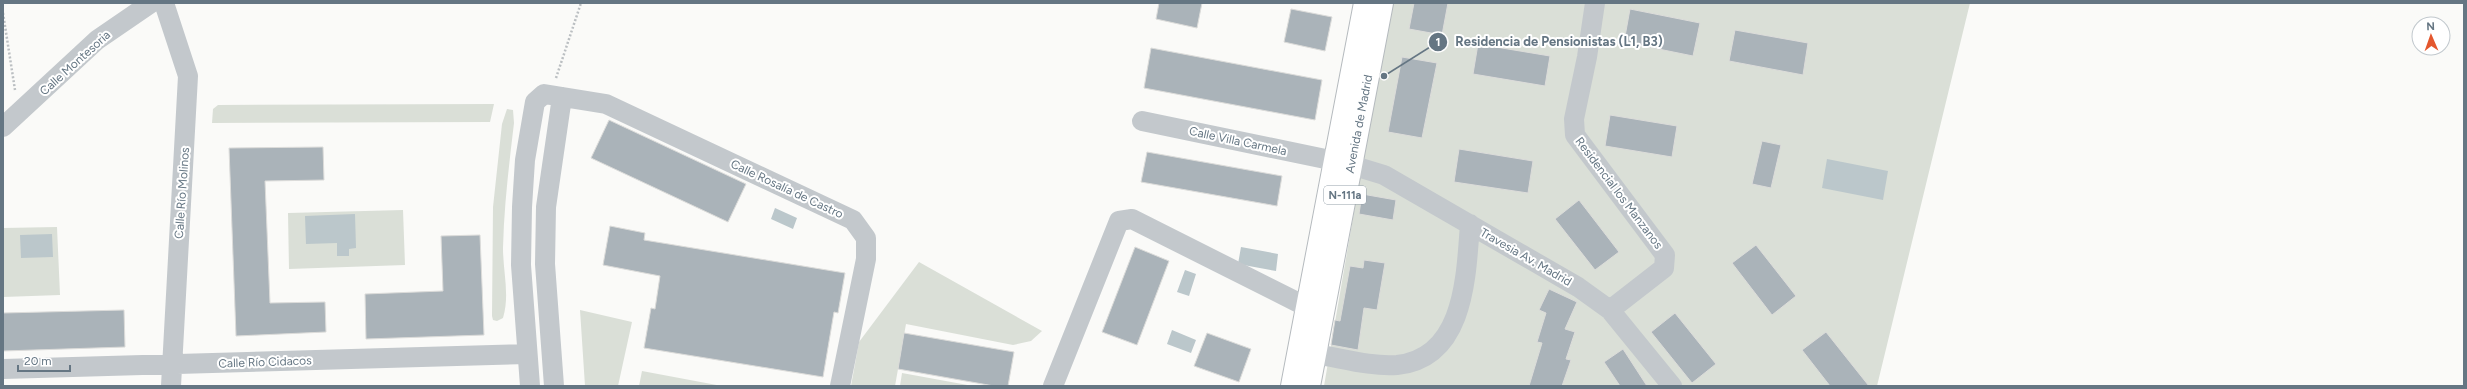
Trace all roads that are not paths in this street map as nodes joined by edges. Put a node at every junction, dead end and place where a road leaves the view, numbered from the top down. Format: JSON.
{"nodes":[{"id":1,"x":151,"y":3,"type":"edge"},
{"id":2,"x":164,"y":3,"type":"edge"},
{"id":3,"x":1365,"y":3,"type":"edge"},
{"id":4,"x":1382,"y":3,"type":"edge"},
{"id":5,"x":1595,"y":3,"type":"edge"},
{"id":6,"x":556,"y":96,"type":"junction"},
{"id":7,"x":1142,"y":120,"type":"dead end"},
{"id":8,"x":3,"y":127,"type":"edge"},
{"id":9,"x":1343,"y":163,"type":"junction"},
{"id":10,"x":1470,"y":224,"type":"junction"},
{"id":11,"x":1307,"y":307,"type":"junction"},
{"id":12,"x":1610,"y":310,"type":"junction"},
{"id":13,"x":527,"y":354,"type":"junction"},
{"id":14,"x":1315,"y":354,"type":"junction"},
{"id":15,"x":171,"y":365,"type":"junction"},
{"id":16,"x":3,"y":369,"type":"edge"},
{"id":17,"x":171,"y":386,"type":"edge"},
{"id":18,"x":530,"y":386,"type":"edge"},
{"id":19,"x":554,"y":386,"type":"edge"},
{"id":20,"x":840,"y":386,"type":"edge"},
{"id":21,"x":1053,"y":386,"type":"edge"},
{"id":22,"x":1292,"y":386,"type":"edge"},
{"id":23,"x":1309,"y":386,"type":"edge"},
{"id":24,"x":1672,"y":386,"type":"edge"}],
"edges":[{"from":1,"to":8,"type":"street","name":"Calle Montesoria"},
{"from":2,"to":15,"type":"street","name":"Calle Río Molinos"},
{"from":3,"to":9,"type":"main road","name":"Avenida de Madrid","number":"N-111a"},
{"from":4,"to":9,"type":"main road","name":"Avenida de Madrid","number":"N-111a"},
{"from":5,"to":12,"type":"street","name":"Residencial los Manzanos"},
{"from":6,"to":13,"type":"street"},
{"from":6,"to":19,"type":"street"},
{"from":6,"to":20,"type":"street","name":"Calle Rosalía de Castro"},
{"from":7,"to":9,"type":"street","name":"Calle Villa Carmela"},
{"from":9,"to":10,"type":"street","name":"Travesia Av. Madrid"},
{"from":9,"to":11,"type":"main road","name":"Avenida de Madrid","number":"N-111a"},
{"from":9,"to":14,"type":"main road","name":"Avenida de Madrid","number":"N-111a"},
{"from":10,"to":12,"type":"street","name":"Travesia Av. Madrid"},
{"from":10,"to":14,"type":"street"},
{"from":11,"to":21,"type":"street"},
{"from":11,"to":22,"type":"main road","name":"Avenida de Madrid","number":"N-111a"},
{"from":12,"to":24,"type":"street","name":"Travesia Av. Madrid"},
{"from":13,"to":15,"type":"street","name":"Calle Río Cidacos"},
{"from":13,"to":18,"type":"street"},
{"from":14,"to":23,"type":"main road","name":"Avenida de Madrid","number":"N-111a"},
{"from":15,"to":16,"type":"street","name":"Calle Río Cidacos"},
{"from":15,"to":17,"type":"street","name":"Calle Río Molinos"}]}
